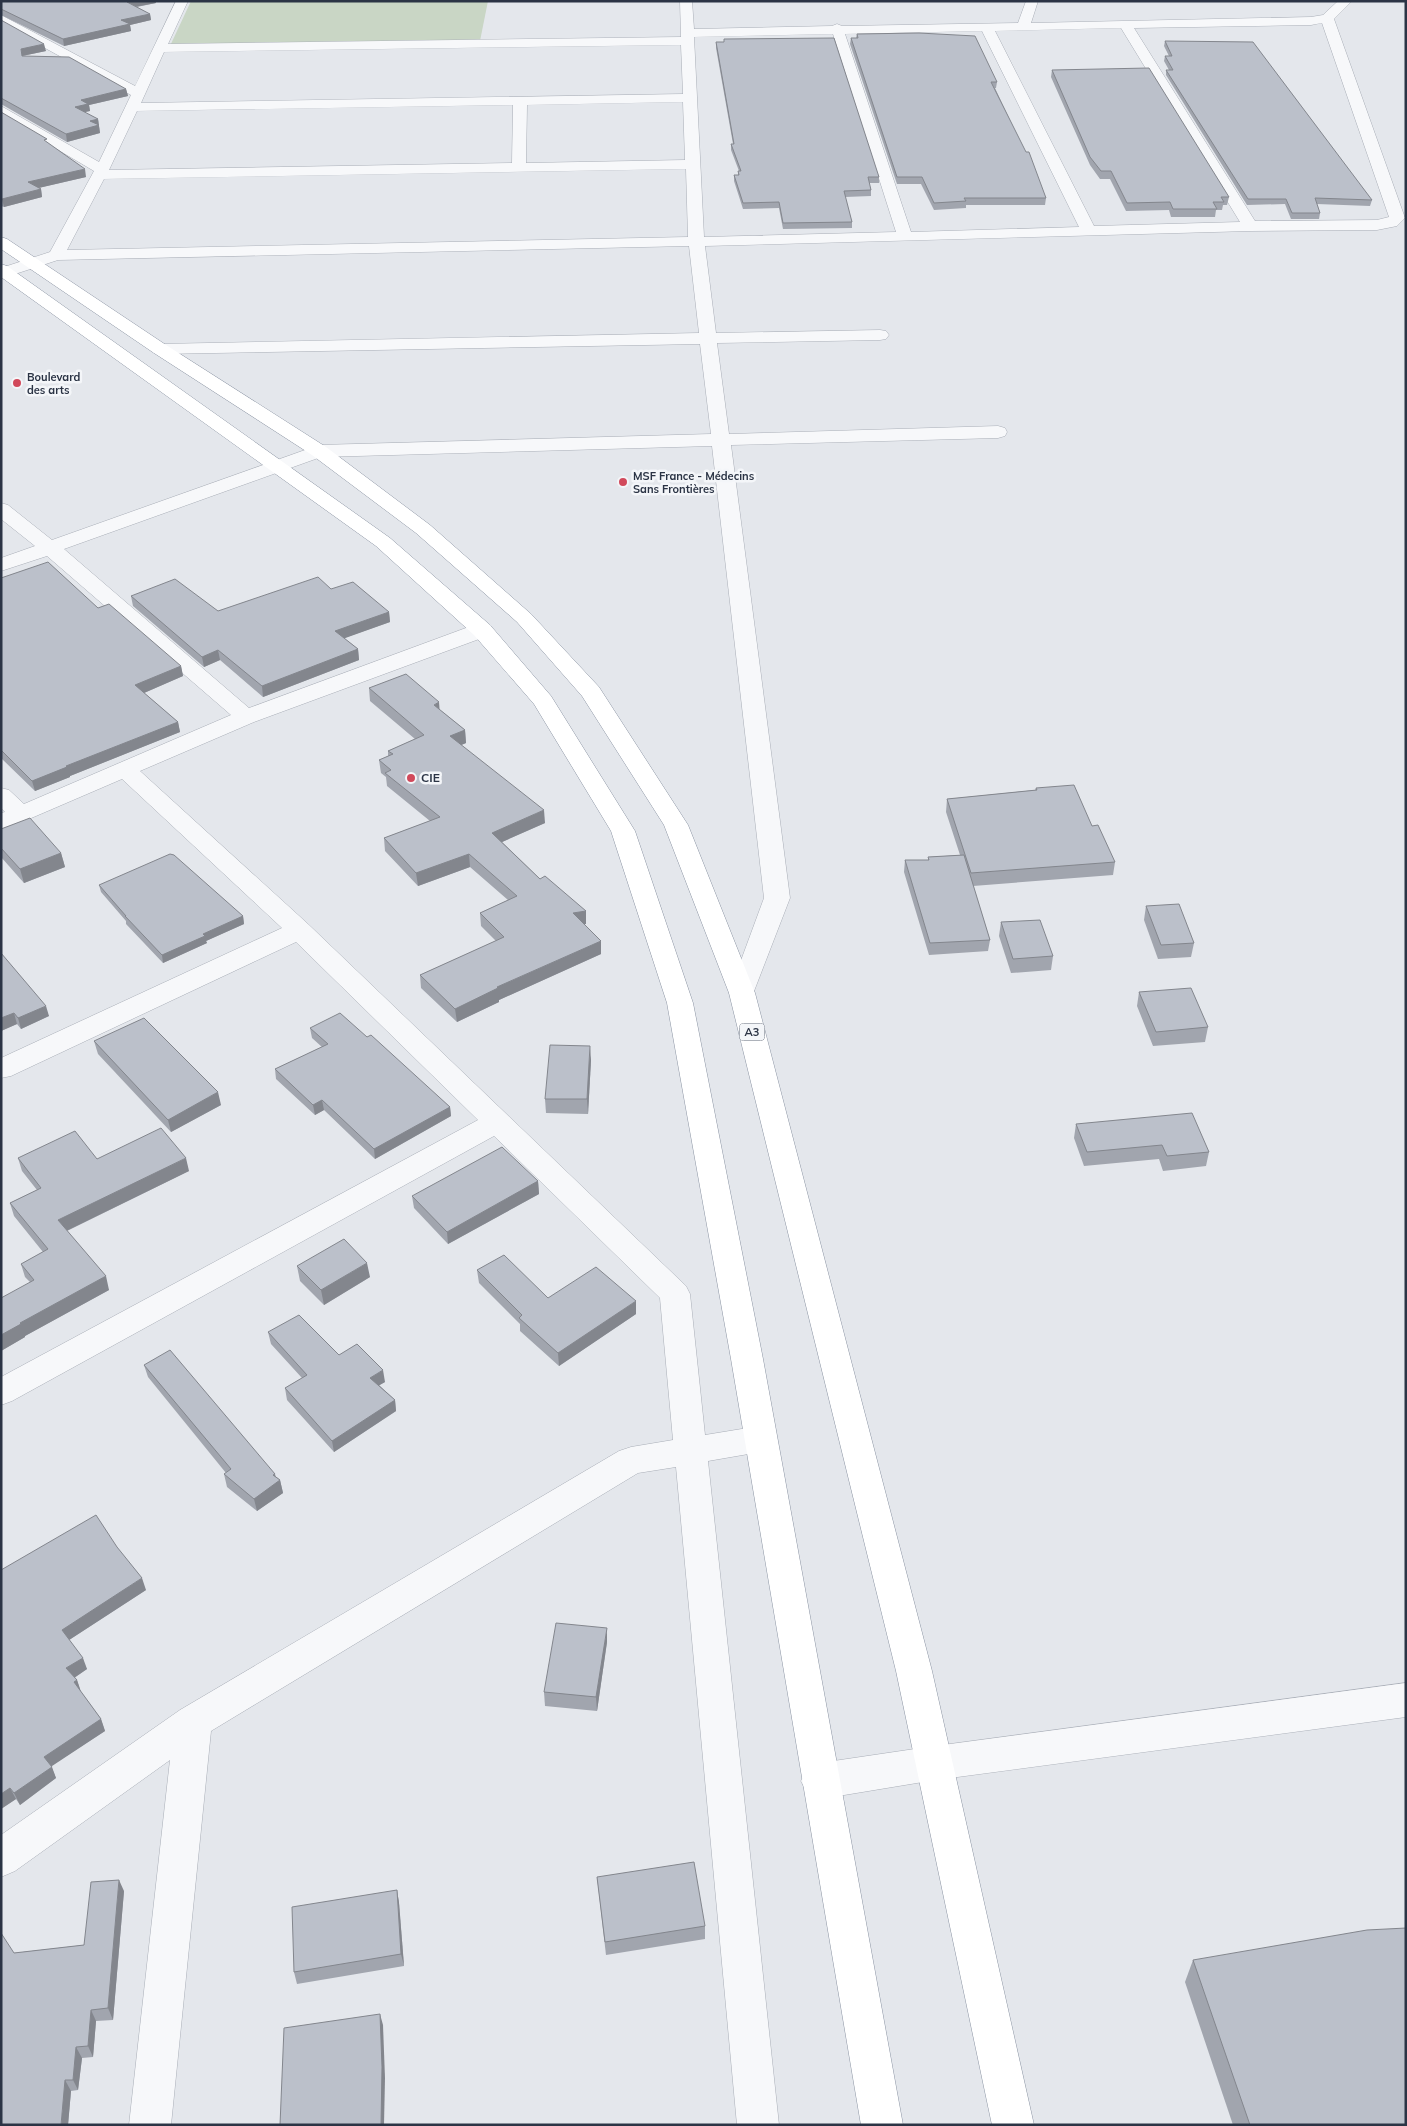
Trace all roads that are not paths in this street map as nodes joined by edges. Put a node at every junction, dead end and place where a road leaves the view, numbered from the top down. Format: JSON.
{"nodes":[{"id":1,"x":182,"y":1,"type":"edge"},
{"id":2,"x":686,"y":1,"type":"edge"},
{"id":3,"x":1032,"y":1,"type":"edge"},
{"id":4,"x":1346,"y":1,"type":"edge"},
{"id":5,"x":1327,"y":18,"type":"junction"},
{"id":6,"x":1,"y":19,"type":"edge"},
{"id":7,"x":1124,"y":24,"type":"junction"},
{"id":8,"x":1024,"y":25,"type":"junction"},
{"id":9,"x":986,"y":26,"type":"junction"},
{"id":10,"x":837,"y":28,"type":"junction"},
{"id":11,"x":687,"y":37,"type":"junction"},
{"id":12,"x":160,"y":48,"type":"junction"},
{"id":13,"x":138,"y":93,"type":"junction"},
{"id":14,"x":690,"y":98,"type":"junction"},
{"id":15,"x":520,"y":101,"type":"junction"},
{"id":16,"x":131,"y":107,"type":"junction"},
{"id":17,"x":1,"y":110,"type":"edge"},
{"id":18,"x":693,"y":164,"type":"junction"},
{"id":19,"x":519,"y":167,"type":"junction"},
{"id":20,"x":100,"y":173,"type":"junction"},
{"id":21,"x":1250,"y":226,"type":"junction"},
{"id":22,"x":1089,"y":231,"type":"junction"},
{"id":23,"x":905,"y":237,"type":"junction"},
{"id":24,"x":696,"y":241,"type":"junction"},
{"id":25,"x":1,"y":242,"type":"edge"},
{"id":26,"x":20,"y":273,"type":"edge"},
{"id":27,"x":880,"y":335,"type":"dead end"},
{"id":28,"x":710,"y":339,"type":"junction"},
{"id":29,"x":160,"y":349,"type":"junction"},
{"id":30,"x":998,"y":432,"type":"dead end"},
{"id":31,"x":719,"y":439,"type":"junction"},
{"id":32,"x":319,"y":451,"type":"junction"},
{"id":33,"x":276,"y":466,"type":"junction"},
{"id":34,"x":1,"y":509,"type":"edge"},
{"id":35,"x":50,"y":548,"type":"junction"},
{"id":36,"x":1,"y":565,"type":"edge"},
{"id":37,"x":482,"y":630,"type":"junction"},
{"id":38,"x":246,"y":718,"type":"junction"},
{"id":39,"x":126,"y":770,"type":"junction"},
{"id":40,"x":1,"y":795,"type":"edge"},
{"id":41,"x":11,"y":818,"type":"edge"},
{"id":42,"x":299,"y":930,"type":"junction"},
{"id":43,"x":742,"y":993,"type":"junction"},
{"id":44,"x":1,"y":1069,"type":"edge"},
{"id":45,"x":498,"y":1121,"type":"junction"},
{"id":46,"x":1,"y":1392,"type":"edge"},
{"id":47,"x":760,"y":1439,"type":"junction"},
{"id":48,"x":692,"y":1451,"type":"junction"},
{"id":49,"x":1406,"y":1700,"type":"edge"},
{"id":50,"x":193,"y":1722,"type":"junction"},
{"id":51,"x":935,"y":1763,"type":"junction"},
{"id":52,"x":820,"y":1781,"type":"junction"},
{"id":53,"x":1,"y":1858,"type":"edge"},
{"id":54,"x":150,"y":2125,"type":"edge"},
{"id":55,"x":758,"y":2125,"type":"edge"},
{"id":56,"x":882,"y":2125,"type":"edge"},
{"id":57,"x":1013,"y":2125,"type":"edge"}],
"edges":[{"from":1,"to":12,"type":"street"},
{"from":2,"to":11,"type":"street"},
{"from":3,"to":8,"type":"street"},
{"from":4,"to":5,"type":"street"},
{"from":5,"to":7,"type":"street"},
{"from":5,"to":21,"type":"street"},
{"from":6,"to":13,"type":"street"},
{"from":7,"to":8,"type":"street"},
{"from":7,"to":21,"type":"street"},
{"from":8,"to":9,"type":"street"},
{"from":9,"to":10,"type":"street"},
{"from":9,"to":22,"type":"street"},
{"from":10,"to":11,"type":"street"},
{"from":10,"to":23,"type":"street"},
{"from":11,"to":12,"type":"street"},
{"from":11,"to":14,"type":"street"},
{"from":12,"to":13,"type":"street"},
{"from":13,"to":16,"type":"street"},
{"from":14,"to":15,"type":"street"},
{"from":14,"to":18,"type":"street"},
{"from":15,"to":16,"type":"street"},
{"from":15,"to":19,"type":"street"},
{"from":16,"to":20,"type":"street"},
{"from":17,"to":20,"type":"street"},
{"from":18,"to":19,"type":"street"},
{"from":18,"to":24,"type":"street"},
{"from":19,"to":20,"type":"street"},
{"from":20,"to":26,"type":"street"},
{"from":21,"to":22,"type":"street"},
{"from":22,"to":23,"type":"street"},
{"from":23,"to":24,"type":"street"},
{"from":24,"to":26,"type":"street"},
{"from":24,"to":28,"type":"street"},
{"from":25,"to":26,"type":"highway","number":"A3"},
{"from":26,"to":29,"type":"highway","number":"A3"},
{"from":26,"to":33,"type":"highway","number":"A3"},
{"from":27,"to":28,"type":"street"},
{"from":28,"to":29,"type":"street"},
{"from":28,"to":31,"type":"street"},
{"from":29,"to":32,"type":"highway","number":"A3"},
{"from":30,"to":31,"type":"street"},
{"from":31,"to":32,"type":"street"},
{"from":31,"to":43,"type":"street"},
{"from":32,"to":33,"type":"street"},
{"from":32,"to":43,"type":"highway","number":"A3"},
{"from":33,"to":35,"type":"street"},
{"from":33,"to":37,"type":"highway","number":"A3"},
{"from":34,"to":35,"type":"street"},
{"from":35,"to":36,"type":"street"},
{"from":35,"to":38,"type":"street"},
{"from":37,"to":38,"type":"street"},
{"from":37,"to":47,"type":"highway","number":"A3"},
{"from":38,"to":39,"type":"street"},
{"from":39,"to":41,"type":"street"},
{"from":39,"to":42,"type":"street"},
{"from":40,"to":41,"type":"street"},
{"from":42,"to":44,"type":"street"},
{"from":42,"to":45,"type":"street"},
{"from":43,"to":51,"type":"highway","number":"A3"},
{"from":45,"to":46,"type":"street"},
{"from":45,"to":48,"type":"street"},
{"from":47,"to":48,"type":"street"},
{"from":47,"to":52,"type":"highway","number":"A3"},
{"from":48,"to":50,"type":"street"},
{"from":48,"to":55,"type":"street"},
{"from":49,"to":51,"type":"street"},
{"from":50,"to":53,"type":"street"},
{"from":50,"to":54,"type":"street"},
{"from":51,"to":52,"type":"street"},
{"from":51,"to":57,"type":"highway","number":"A3"},
{"from":52,"to":56,"type":"highway","number":"A3"}]}
